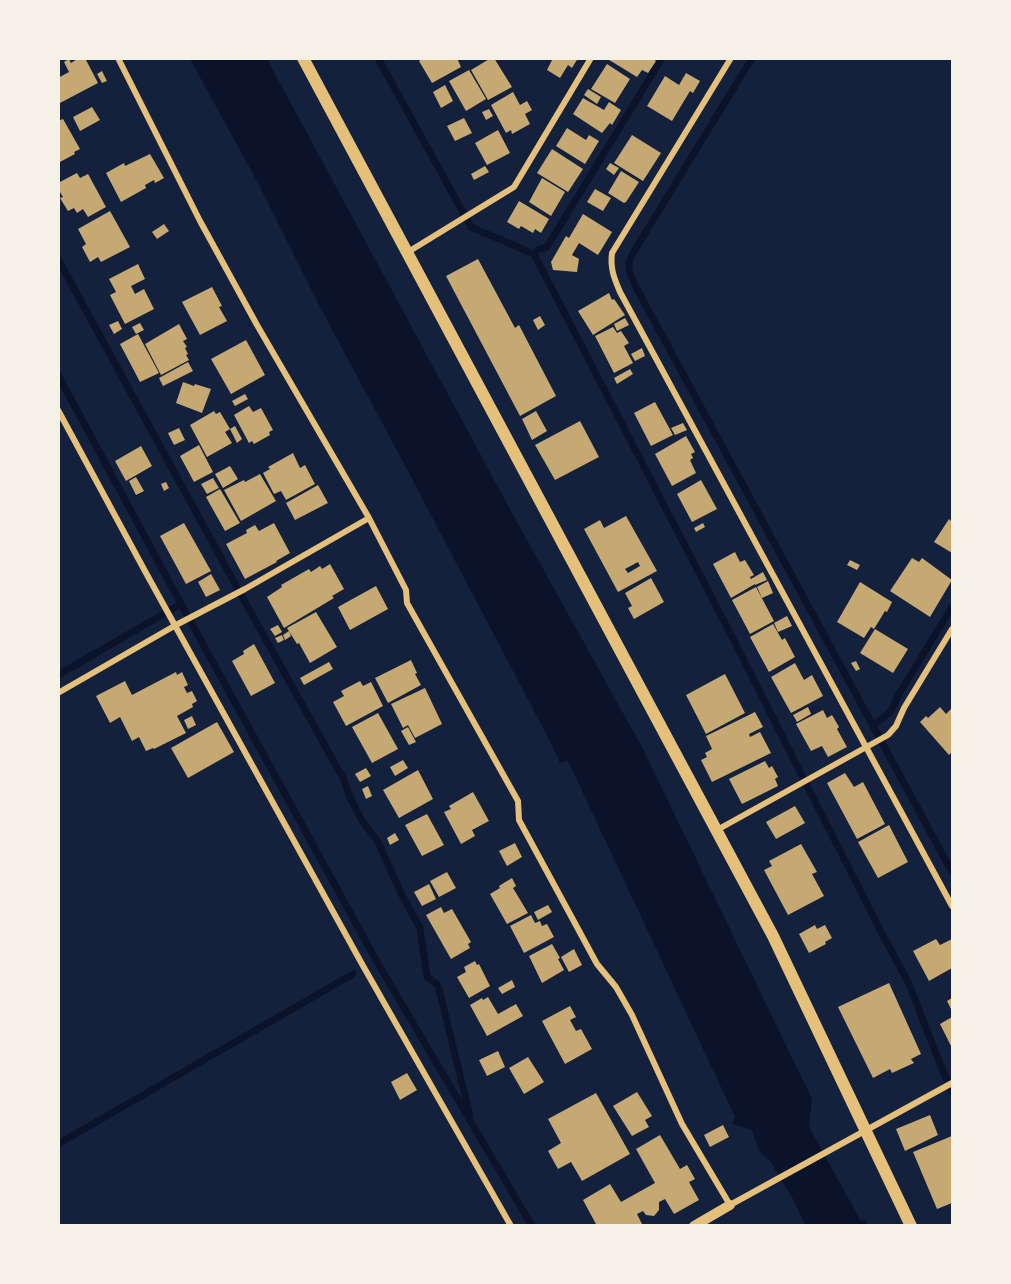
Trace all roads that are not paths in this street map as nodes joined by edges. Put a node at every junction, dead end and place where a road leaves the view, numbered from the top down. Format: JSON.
{"nodes":[{"id":1,"x":118,"y":58,"type":"edge"},
{"id":2,"x":303,"y":58,"type":"edge"},
{"id":3,"x":591,"y":58,"type":"edge"},
{"id":4,"x":731,"y":58,"type":"edge"},
{"id":5,"x":408,"y":252,"type":"junction"},
{"id":6,"x":58,"y":410,"type":"edge"},
{"id":7,"x":369,"y":518,"type":"junction"},
{"id":8,"x":176,"y":625,"type":"junction"},
{"id":9,"x":952,"y":629,"type":"edge"},
{"id":10,"x":945,"y":640,"type":"junction"},
{"id":11,"x":952,"y":648,"type":"edge"},
{"id":12,"x":58,"y":693,"type":"edge"},
{"id":13,"x":866,"y":747,"type":"junction"},
{"id":14,"x":716,"y":830,"type":"junction"},
{"id":15,"x":952,"y":906,"type":"edge"},
{"id":16,"x":952,"y":1083,"type":"edge"},
{"id":17,"x":867,"y":1131,"type":"junction"},
{"id":18,"x":730,"y":1205,"type":"junction"},
{"id":19,"x":511,"y":1226,"type":"edge"},
{"id":20,"x":694,"y":1226,"type":"edge"},
{"id":21,"x":911,"y":1226,"type":"edge"}],
"edges":[{"from":1,"to":7,"type":"street"},
{"from":2,"to":5,"type":"main road"},
{"from":3,"to":5,"type":"street"},
{"from":4,"to":13,"type":"street"},
{"from":5,"to":14,"type":"main road"},
{"from":6,"to":8,"type":"street"},
{"from":7,"to":8,"type":"street"},
{"from":7,"to":18,"type":"street"},
{"from":8,"to":12,"type":"street"},
{"from":8,"to":19,"type":"street"},
{"from":9,"to":10,"type":"street"},
{"from":10,"to":11,"type":"street"},
{"from":10,"to":13,"type":"street"},
{"from":13,"to":14,"type":"street"},
{"from":13,"to":15,"type":"street"},
{"from":14,"to":17,"type":"main road"},
{"from":16,"to":17,"type":"street"},
{"from":17,"to":18,"type":"street"},
{"from":17,"to":21,"type":"main road"},
{"from":18,"to":20,"type":"street"}]}
